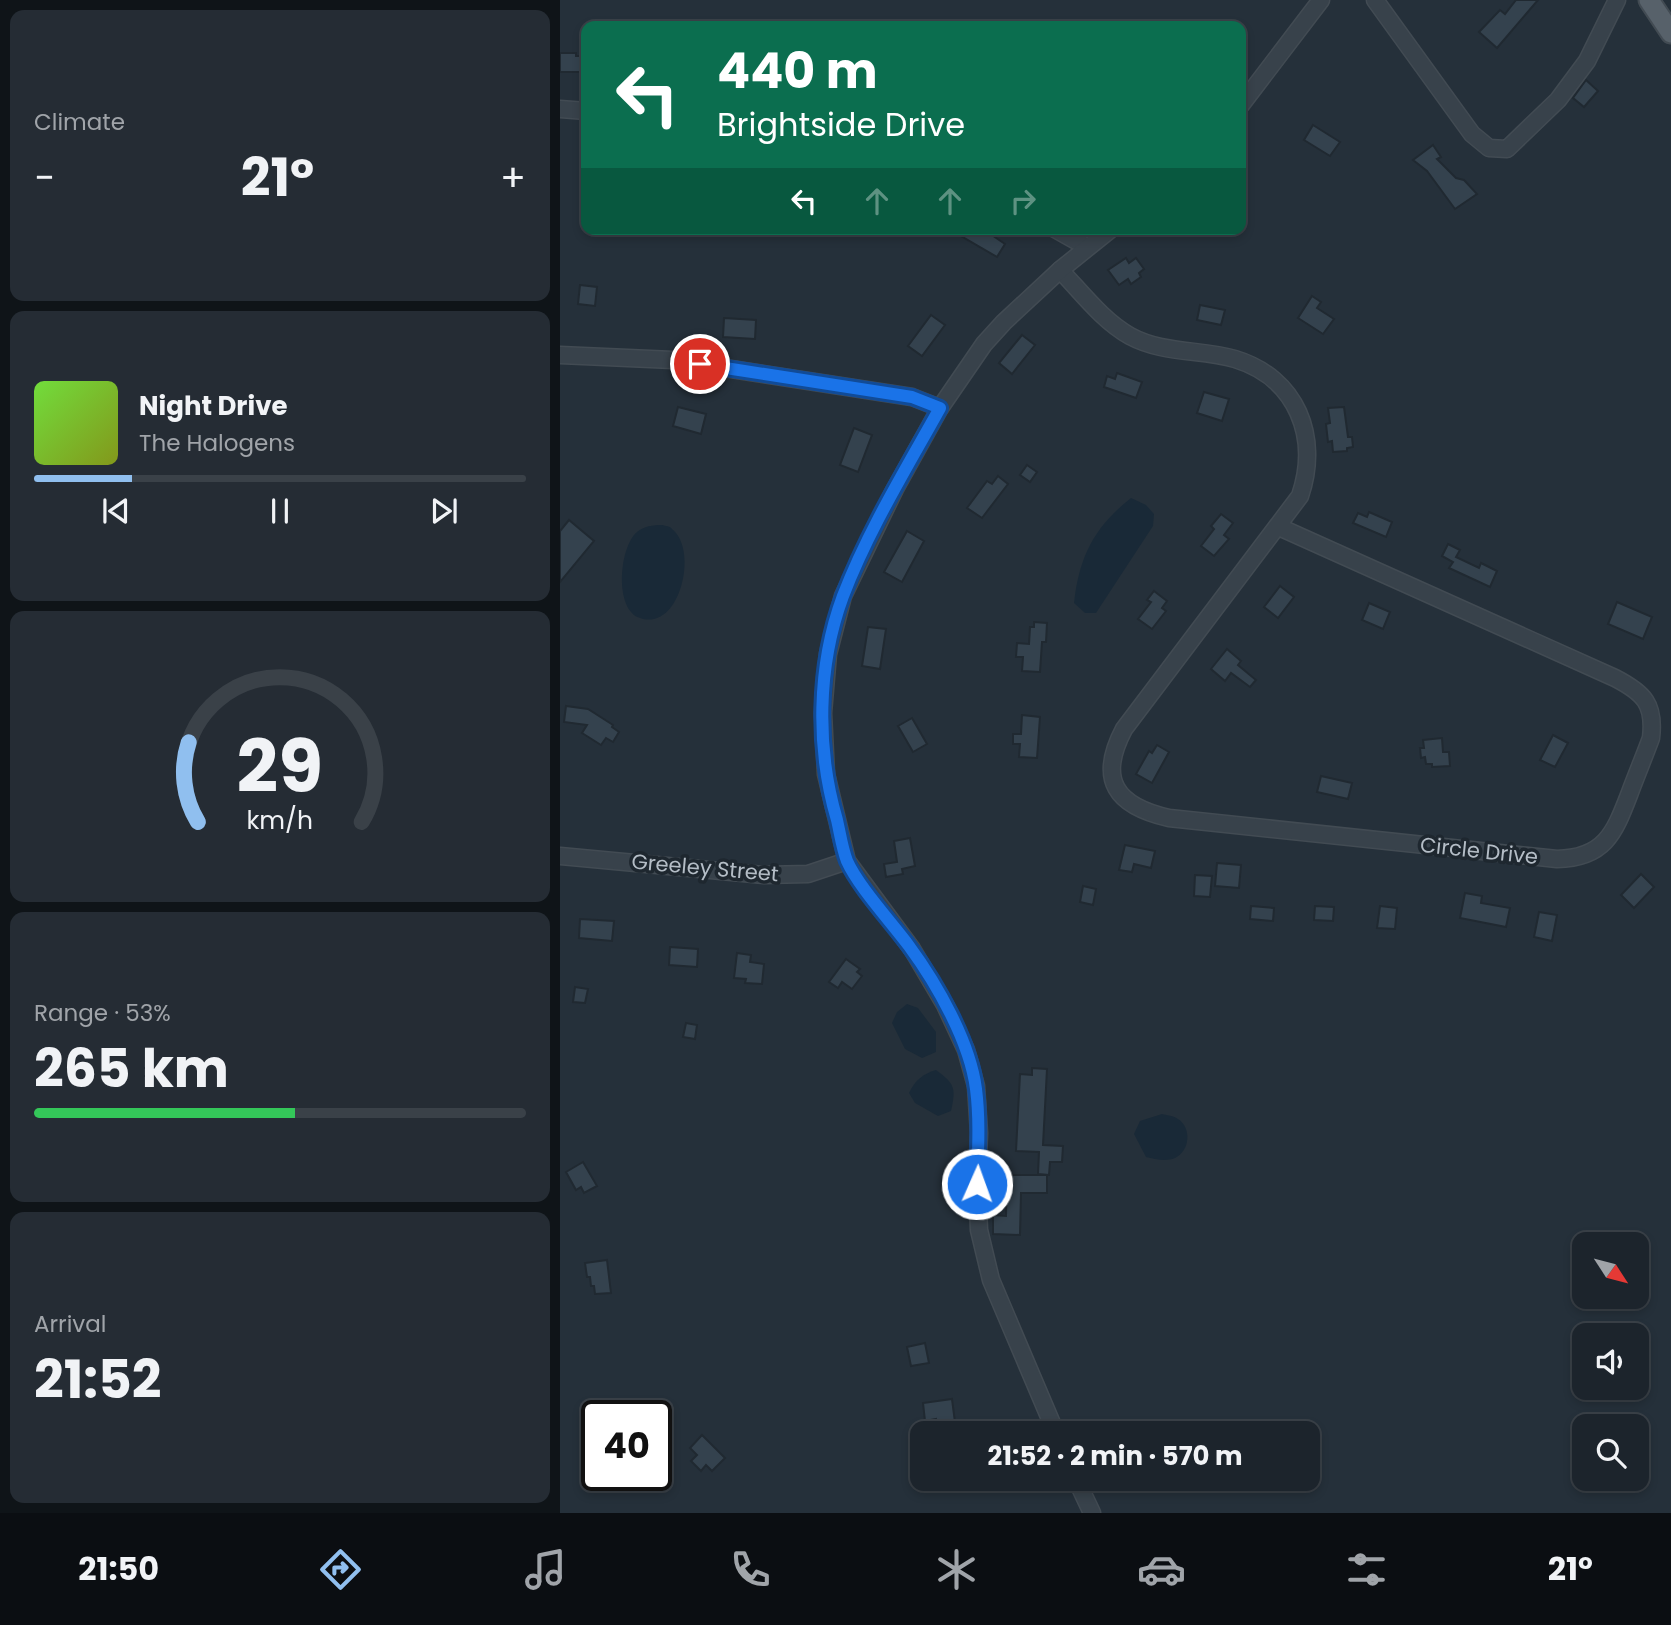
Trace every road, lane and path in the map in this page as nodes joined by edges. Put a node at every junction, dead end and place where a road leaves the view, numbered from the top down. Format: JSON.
{"nodes":[{"id":1,"x":1321,"y":0,"type":"edge"},
{"id":2,"x":1375,"y":0,"type":"edge"},
{"id":3,"x":1617,"y":0,"type":"edge"},
{"id":4,"x":1649,"y":0,"type":"edge"},
{"id":5,"x":1671,"y":33,"type":"edge"},
{"id":6,"x":1246,"y":98,"type":"edge"},
{"id":7,"x":560,"y":109,"type":"edge"},
{"id":8,"x":581,"y":111,"type":"edge"},
{"id":9,"x":1066,"y":235,"type":"edge"},
{"id":10,"x":1103,"y":235,"type":"edge"},
{"id":11,"x":1087,"y":247,"type":"junction"},
{"id":12,"x":1060,"y":270,"type":"junction"},
{"id":13,"x":560,"y":355,"type":"edge"},
{"id":14,"x":940,"y":408,"type":"junction"},
{"id":15,"x":1279,"y":527,"type":"junction"},
{"id":16,"x":560,"y":856,"type":"edge"},
{"id":17,"x":847,"y":861,"type":"junction"},
{"id":18,"x":1051,"y":1421,"type":"edge"},
{"id":19,"x":1082,"y":1491,"type":"edge"},
{"id":20,"x":1092,"y":1513,"type":"edge"}],
"edges":[{"from":1,"to":6,"type":"street"},
{"from":2,"to":3,"type":"street"},
{"from":4,"to":5,"type":"main road"},
{"from":7,"to":8,"type":"street"},
{"from":9,"to":11,"type":"street"},
{"from":10,"to":11,"type":"street"},
{"from":11,"to":12,"type":"street"},
{"from":12,"to":14,"type":"street"},
{"from":12,"to":15,"type":"street","name":"Circle Drive"},
{"from":13,"to":14,"type":"street"},
{"from":14,"to":17,"type":"street"},
{"from":15,"to":15,"type":"street","name":"Circle Drive"},
{"from":16,"to":17,"type":"street","name":"Greeley Street"},
{"from":17,"to":18,"type":"street"},
{"from":19,"to":20,"type":"street"}]}
